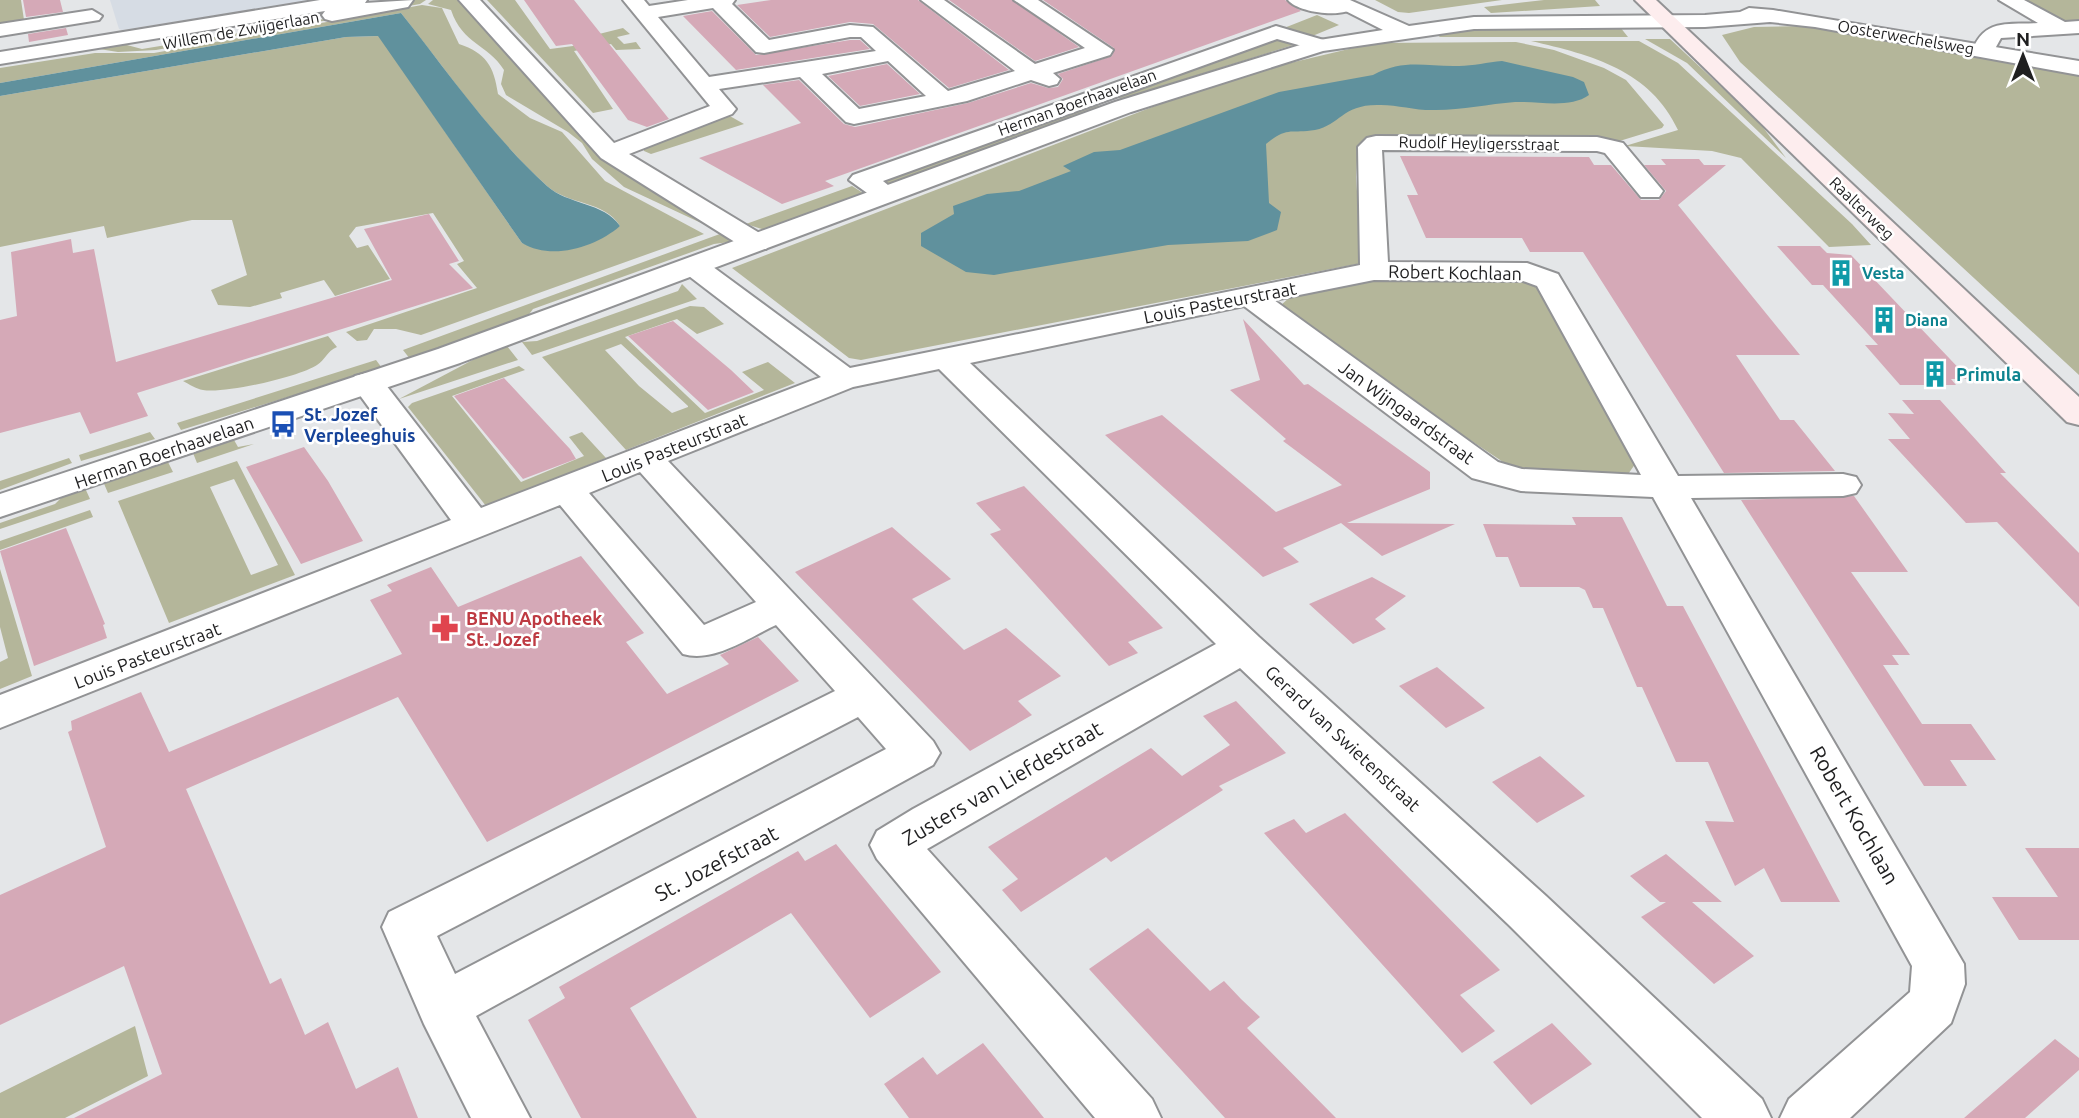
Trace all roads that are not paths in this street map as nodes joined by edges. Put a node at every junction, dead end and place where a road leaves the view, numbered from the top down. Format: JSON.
{"nodes":[{"id":1,"x":357,"y":0,"type":"edge"},
{"id":2,"x":403,"y":0,"type":"edge"},
{"id":3,"x":469,"y":0,"type":"edge"},
{"id":4,"x":931,"y":0,"type":"edge"},
{"id":5,"x":1024,"y":0,"type":"edge"},
{"id":6,"x":1298,"y":0,"type":"edge"},
{"id":7,"x":2009,"y":0,"type":"edge"},
{"id":8,"x":721,"y":1,"type":"edge"},
{"id":9,"x":639,"y":6,"type":"edge"},
{"id":10,"x":1347,"y":6,"type":"edge"},
{"id":11,"x":89,"y":8,"type":"edge"},
{"id":12,"x":1656,"y":11,"type":"edge"},
{"id":13,"x":2071,"y":28,"type":"edge"},
{"id":14,"x":0,"y":30,"type":"edge"},
{"id":15,"x":1394,"y":31,"type":"junction"},
{"id":16,"x":109,"y":40,"type":"junction"},
{"id":17,"x":1325,"y":44,"type":"junction"},
{"id":18,"x":1983,"y":51,"type":"junction"},
{"id":19,"x":893,"y":54,"type":"junction"},
{"id":20,"x":0,"y":58,"type":"edge"},
{"id":21,"x":2079,"y":68,"type":"edge"},
{"id":22,"x":805,"y":70,"type":"junction"},
{"id":23,"x":1033,"y":73,"type":"junction"},
{"id":24,"x":706,"y":84,"type":"junction"},
{"id":25,"x":1093,"y":96,"type":"junction"},
{"id":26,"x":943,"y":99,"type":"junction"},
{"id":27,"x":1123,"y":107,"type":"junction"},
{"id":28,"x":610,"y":153,"type":"junction"},
{"id":29,"x":1650,"y":191,"type":"dead end"},
{"id":30,"x":886,"y":194,"type":"junction"},
{"id":31,"x":756,"y":243,"type":"junction"},
{"id":32,"x":695,"y":267,"type":"junction"},
{"id":33,"x":1374,"y":271,"type":"junction"},
{"id":34,"x":1250,"y":297,"type":"junction"},
{"id":35,"x":945,"y":357,"type":"junction"},
{"id":36,"x":844,"y":379,"type":"junction"},
{"id":37,"x":367,"y":383,"type":"junction"},
{"id":38,"x":2079,"y":415,"type":"edge"},
{"id":39,"x":646,"y":458,"type":"junction"},
{"id":40,"x":1843,"y":485,"type":"dead end"},
{"id":41,"x":1665,"y":487,"type":"junction"},
{"id":42,"x":566,"y":489,"type":"junction"},
{"id":43,"x":0,"y":506,"type":"edge"},
{"id":44,"x":474,"y":525,"type":"junction"},
{"id":45,"x":782,"y":606,"type":"junction"},
{"id":46,"x":1244,"y":647,"type":"junction"},
{"id":47,"x":863,"y":695,"type":"junction"},
{"id":48,"x":0,"y":712,"type":"edge"},
{"id":49,"x":443,"y":1007,"type":"junction"},
{"id":50,"x":501,"y":1118,"type":"edge"},
{"id":51,"x":1132,"y":1118,"type":"edge"},
{"id":52,"x":1742,"y":1118,"type":"edge"},
{"id":53,"x":1810,"y":1118,"type":"edge"}],
"edges":[{"from":1,"to":16,"type":"street","name":"Willem de Zwijgerlaan"},
{"from":2,"to":16,"type":"street","name":"Willem de Zwijgerlaan"},
{"from":3,"to":28,"type":"street"},
{"from":4,"to":23,"type":"street"},
{"from":5,"to":23,"type":"street"},
{"from":6,"to":10,"type":"street"},
{"from":7,"to":13,"type":"street"},
{"from":8,"to":9,"type":"street"},
{"from":8,"to":19,"type":"street"},
{"from":9,"to":24,"type":"street"},
{"from":10,"to":15,"type":"street"},
{"from":11,"to":14,"type":"street"},
{"from":11,"to":16,"type":"street"},
{"from":12,"to":15,"type":"street","name":"Herman Boerhaavelaan"},
{"from":12,"to":18,"type":"street","name":"Oosterwechelsweg"},
{"from":12,"to":38,"type":"main road","name":"Raalterweg"},
{"from":13,"to":18,"type":"street"},
{"from":15,"to":17,"type":"street","name":"Herman Boerhaavelaan"},
{"from":16,"to":20,"type":"street","name":"Willem de Zwijgerlaan"},
{"from":17,"to":25,"type":"street","name":"Herman Boerhaavelaan"},
{"from":17,"to":27,"type":"street","name":"Herman Boerhaavelaan"},
{"from":18,"to":21,"type":"street","name":"Oosterwechelsweg"},
{"from":19,"to":22,"type":"street"},
{"from":19,"to":26,"type":"street"},
{"from":22,"to":24,"type":"street"},
{"from":22,"to":26,"type":"street"},
{"from":23,"to":25,"type":"street"},
{"from":23,"to":26,"type":"street"},
{"from":24,"to":28,"type":"street"},
{"from":25,"to":27,"type":"street"},
{"from":25,"to":30,"type":"street","name":"Herman Boerhaavelaan"},
{"from":27,"to":30,"type":"street","name":"Herman Boerhaavelaan"},
{"from":28,"to":31,"type":"street"},
{"from":29,"to":33,"type":"street","name":"Rudolf Heyligersstraat"},
{"from":30,"to":31,"type":"street","name":"Herman Boerhaavelaan"},
{"from":31,"to":32,"type":"street","name":"Herman Boerhaavelaan"},
{"from":32,"to":36,"type":"street"},
{"from":32,"to":37,"type":"street","name":"Herman Boerhaavelaan"},
{"from":33,"to":34,"type":"street","name":"Louis Pasteurstraat"},
{"from":33,"to":41,"type":"street","name":"Robert Kochlaan"},
{"from":34,"to":35,"type":"street","name":"Louis Pasteurstraat"},
{"from":34,"to":41,"type":"street","name":"Jan Wijngaardstraat"},
{"from":35,"to":36,"type":"street","name":"Louis Pasteurstraat"},
{"from":35,"to":46,"type":"street","name":"Gerard van Swietenstraat"},
{"from":36,"to":39,"type":"street","name":"Louis Pasteurstraat"},
{"from":37,"to":43,"type":"street","name":"Herman Boerhaavelaan"},
{"from":37,"to":44,"type":"street"},
{"from":39,"to":42,"type":"street","name":"Louis Pasteurstraat"},
{"from":39,"to":45,"type":"street","name":"St. Jozefstraat"},
{"from":40,"to":41,"type":"street"},
{"from":41,"to":53,"type":"street","name":"Robert Kochlaan"},
{"from":42,"to":44,"type":"street","name":"Louis Pasteurstraat"},
{"from":42,"to":45,"type":"street"},
{"from":44,"to":48,"type":"street","name":"Louis Pasteurstraat"},
{"from":45,"to":47,"type":"street","name":"St. Jozefstraat"},
{"from":46,"to":51,"type":"street","name":"Zusters van Liefdestraat"},
{"from":46,"to":52,"type":"street","name":"Gerard van Swietenstraat"},
{"from":47,"to":49,"type":"street"},
{"from":47,"to":49,"type":"street","name":"St. Jozefstraat"},
{"from":49,"to":50,"type":"street"}]}
